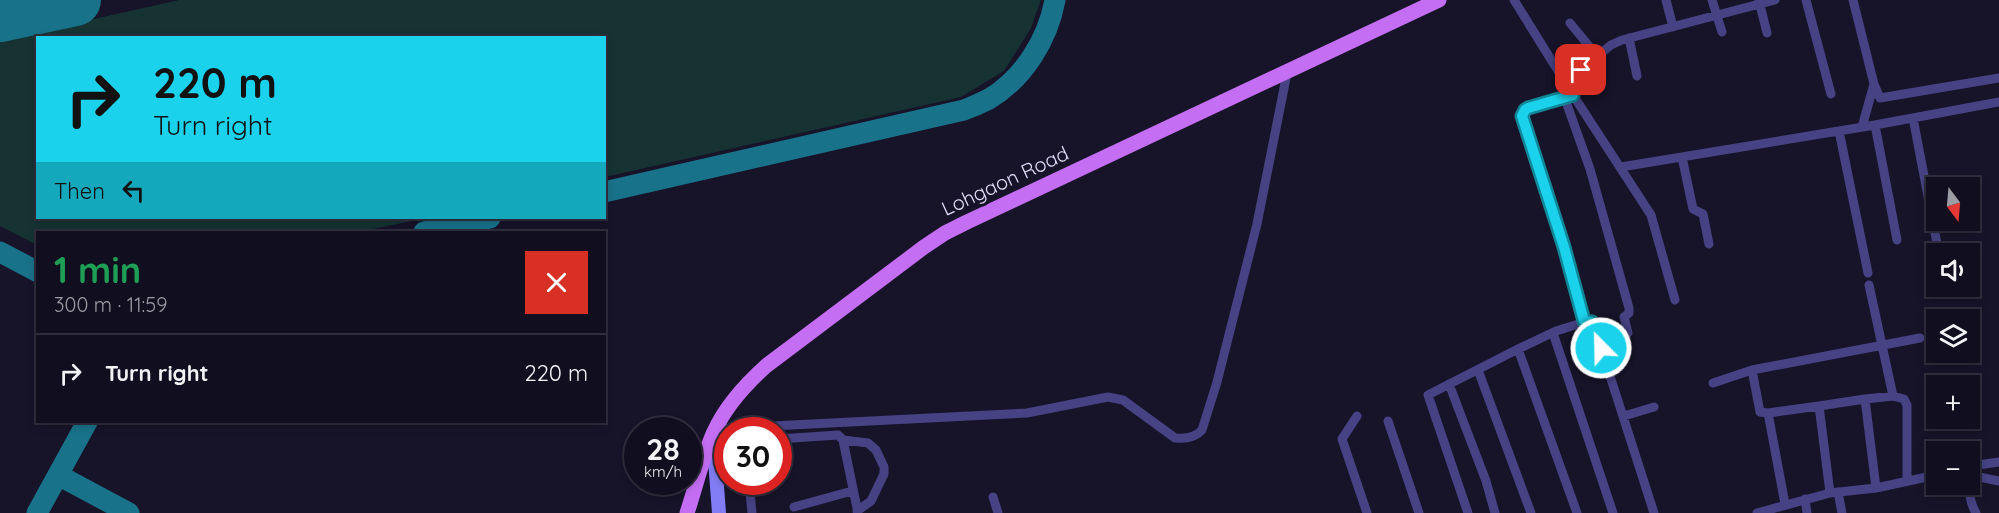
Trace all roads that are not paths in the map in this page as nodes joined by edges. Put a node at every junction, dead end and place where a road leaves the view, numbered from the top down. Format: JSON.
{"nodes":[{"id":1,"x":1439,"y":0,"type":"edge"},
{"id":2,"x":1514,"y":0,"type":"edge"},
{"id":3,"x":1666,"y":0,"type":"edge"},
{"id":4,"x":1712,"y":0,"type":"edge"},
{"id":5,"x":1775,"y":0,"type":"edge"},
{"id":6,"x":1806,"y":0,"type":"edge"},
{"id":7,"x":1853,"y":0,"type":"edge"},
{"id":8,"x":1759,"y":2,"type":"edge"},
{"id":9,"x":1717,"y":16,"type":"junction"},
{"id":10,"x":1570,"y":23,"type":"dead end"},
{"id":11,"x":1673,"y":27,"type":"junction"},
{"id":12,"x":1722,"y":32,"type":"dead end"},
{"id":13,"x":1767,"y":33,"type":"dead end"},
{"id":14,"x":1629,"y":38,"type":"junction"},
{"id":15,"x":1598,"y":57,"type":"junction"},
{"id":16,"x":1287,"y":73,"type":"junction"},
{"id":17,"x":1637,"y":76,"type":"dead end"},
{"id":18,"x":1999,"y":78,"type":"edge"},
{"id":19,"x":1565,"y":82,"type":"junction"},
{"id":20,"x":1874,"y":84,"type":"junction"},
{"id":21,"x":1831,"y":94,"type":"dead end"},
{"id":22,"x":1569,"y":97,"type":"junction"},
{"id":23,"x":1999,"y":102,"type":"edge"},
{"id":24,"x":1912,"y":118,"type":"junction"},
{"id":25,"x":1875,"y":125,"type":"junction"},
{"id":26,"x":1862,"y":127,"type":"junction"},
{"id":27,"x":1839,"y":131,"type":"junction"},
{"id":28,"x":1682,"y":157,"type":"junction"},
{"id":29,"x":1621,"y":167,"type":"junction"},
{"id":30,"x":1897,"y":240,"type":"dead end"},
{"id":31,"x":1937,"y":243,"type":"edge"},
{"id":32,"x":1709,"y":244,"type":"dead end"},
{"id":33,"x":1868,"y":273,"type":"dead end"},
{"id":34,"x":1869,"y":285,"type":"dead end"},
{"id":35,"x":1675,"y":300,"type":"dead end"},
{"id":36,"x":1584,"y":321,"type":"junction"},
{"id":37,"x":1553,"y":333,"type":"junction"},
{"id":38,"x":1628,"y":333,"type":"dead end"},
{"id":39,"x":1920,"y":338,"type":"dead end"},
{"id":40,"x":1882,"y":346,"type":"junction"},
{"id":41,"x":1518,"y":349,"type":"junction"},
{"id":42,"x":1478,"y":370,"type":"junction"},
{"id":43,"x":1752,"y":370,"type":"junction"},
{"id":44,"x":1713,"y":383,"type":"dead end"},
{"id":45,"x":1449,"y":384,"type":"junction"},
{"id":46,"x":1893,"y":396,"type":"junction"},
{"id":47,"x":1865,"y":399,"type":"junction"},
{"id":48,"x":1819,"y":406,"type":"junction"},
{"id":49,"x":1654,"y":407,"type":"dead end"},
{"id":50,"x":1768,"y":413,"type":"junction"},
{"id":51,"x":1357,"y":416,"type":"dead end"},
{"id":52,"x":1623,"y":416,"type":"junction"},
{"id":53,"x":726,"y":417,"type":"edge"},
{"id":54,"x":1388,"y":421,"type":"dead end"},
{"id":55,"x":792,"y":431,"type":"edge"},
{"id":56,"x":792,"y":438,"type":"edge"},
{"id":57,"x":843,"y":440,"type":"junction"},
{"id":58,"x":714,"y":447,"type":"edge"},
{"id":59,"x":1999,"y":462,"type":"edge"},
{"id":60,"x":1980,"y":465,"type":"edge"},
{"id":61,"x":1926,"y":477,"type":"edge"},
{"id":62,"x":1980,"y":478,"type":"edge"},
{"id":63,"x":1907,"y":480,"type":"junction"},
{"id":64,"x":1999,"y":481,"type":"edge"},
{"id":65,"x":1876,"y":488,"type":"junction"},
{"id":66,"x":852,"y":491,"type":"junction"},
{"id":67,"x":1834,"y":493,"type":"junction"},
{"id":68,"x":719,"y":495,"type":"edge"},
{"id":69,"x":750,"y":495,"type":"edge"},
{"id":70,"x":1970,"y":495,"type":"edge"},
{"id":71,"x":993,"y":497,"type":"dead end"},
{"id":72,"x":1805,"y":499,"type":"junction"},
{"id":73,"x":1785,"y":504,"type":"junction"},
{"id":74,"x":794,"y":507,"type":"dead end"},
{"id":75,"x":1773,"y":511,"type":"edge"},
{"id":76,"x":858,"y":512,"type":"edge"},
{"id":77,"x":687,"y":513,"type":"edge"},
{"id":78,"x":719,"y":513,"type":"edge"},
{"id":79,"x":752,"y":513,"type":"edge"},
{"id":80,"x":998,"y":513,"type":"edge"},
{"id":81,"x":1367,"y":513,"type":"edge"},
{"id":82,"x":1419,"y":513,"type":"edge"},
{"id":83,"x":1468,"y":513,"type":"edge"},
{"id":84,"x":1495,"y":513,"type":"edge"},
{"id":85,"x":1531,"y":513,"type":"edge"},
{"id":86,"x":1577,"y":513,"type":"edge"},
{"id":87,"x":1613,"y":513,"type":"edge"},
{"id":88,"x":1654,"y":513,"type":"edge"},
{"id":89,"x":1756,"y":513,"type":"edge"},
{"id":90,"x":1807,"y":513,"type":"edge"},
{"id":91,"x":1842,"y":513,"type":"edge"},
{"id":92,"x":1976,"y":513,"type":"edge"}],
"edges":[{"from":1,"to":16,"type":"main road","name":"Lohgaon Road"},
{"from":2,"to":19,"type":"street"},
{"from":3,"to":11,"type":"street"},
{"from":4,"to":9,"type":"street"},
{"from":5,"to":8,"type":"street"},
{"from":6,"to":21,"type":"street"},
{"from":7,"to":20,"type":"street"},
{"from":8,"to":9,"type":"street"},
{"from":8,"to":13,"type":"street"},
{"from":9,"to":11,"type":"street"},
{"from":9,"to":12,"type":"street"},
{"from":10,"to":15,"type":"street"},
{"from":11,"to":14,"type":"street"},
{"from":14,"to":15,"type":"street"},
{"from":14,"to":17,"type":"street"},
{"from":15,"to":19,"type":"street"},
{"from":16,"to":53,"type":"main road","name":"Lohgaon Road"},
{"from":16,"to":55,"type":"street"},
{"from":18,"to":20,"type":"street"},
{"from":19,"to":22,"type":"street"},
{"from":20,"to":26,"type":"street"},
{"from":22,"to":29,"type":"street"},
{"from":22,"to":36,"type":"street"},
{"from":22,"to":38,"type":"street"},
{"from":23,"to":24,"type":"street"},
{"from":24,"to":25,"type":"street"},
{"from":24,"to":31,"type":"street"},
{"from":25,"to":26,"type":"street"},
{"from":25,"to":30,"type":"street"},
{"from":26,"to":27,"type":"street"},
{"from":27,"to":28,"type":"street"},
{"from":27,"to":33,"type":"street"},
{"from":28,"to":29,"type":"street"},
{"from":28,"to":32,"type":"street"},
{"from":29,"to":35,"type":"street"},
{"from":34,"to":40,"type":"street"},
{"from":36,"to":37,"type":"street"},
{"from":36,"to":52,"type":"street"},
{"from":37,"to":41,"type":"street"},
{"from":37,"to":87,"type":"street"},
{"from":39,"to":40,"type":"street"},
{"from":40,"to":43,"type":"street"},
{"from":40,"to":46,"type":"street"},
{"from":41,"to":42,"type":"street"},
{"from":41,"to":86,"type":"street"},
{"from":42,"to":45,"type":"street"},
{"from":42,"to":85,"type":"street"},
{"from":43,"to":44,"type":"street"},
{"from":43,"to":50,"type":"street"},
{"from":45,"to":83,"type":"street"},
{"from":45,"to":84,"type":"street"},
{"from":46,"to":47,"type":"street"},
{"from":46,"to":63,"type":"street"},
{"from":47,"to":48,"type":"street"},
{"from":47,"to":65,"type":"street"},
{"from":48,"to":50,"type":"street"},
{"from":48,"to":67,"type":"street"},
{"from":49,"to":52,"type":"street"},
{"from":50,"to":73,"type":"street"},
{"from":51,"to":81,"type":"street"},
{"from":52,"to":88,"type":"street"},
{"from":54,"to":82,"type":"street"},
{"from":56,"to":57,"type":"street"},
{"from":57,"to":66,"type":"street"},
{"from":57,"to":76,"type":"street"},
{"from":58,"to":77,"type":"main road","name":"Lohgaon Road"},
{"from":59,"to":60,"type":"street"},
{"from":61,"to":63,"type":"street"},
{"from":62,"to":64,"type":"street"},
{"from":63,"to":65,"type":"street"},
{"from":65,"to":67,"type":"street"},
{"from":66,"to":74,"type":"street"},
{"from":66,"to":76,"type":"street"},
{"from":67,"to":72,"type":"street"},
{"from":67,"to":91,"type":"street"},
{"from":68,"to":78,"type":"street"},
{"from":69,"to":79,"type":"street"},
{"from":70,"to":92,"type":"street"},
{"from":71,"to":80,"type":"street"},
{"from":72,"to":73,"type":"street"},
{"from":72,"to":90,"type":"street"},
{"from":73,"to":75,"type":"street"},
{"from":75,"to":89,"type":"street"}]}
